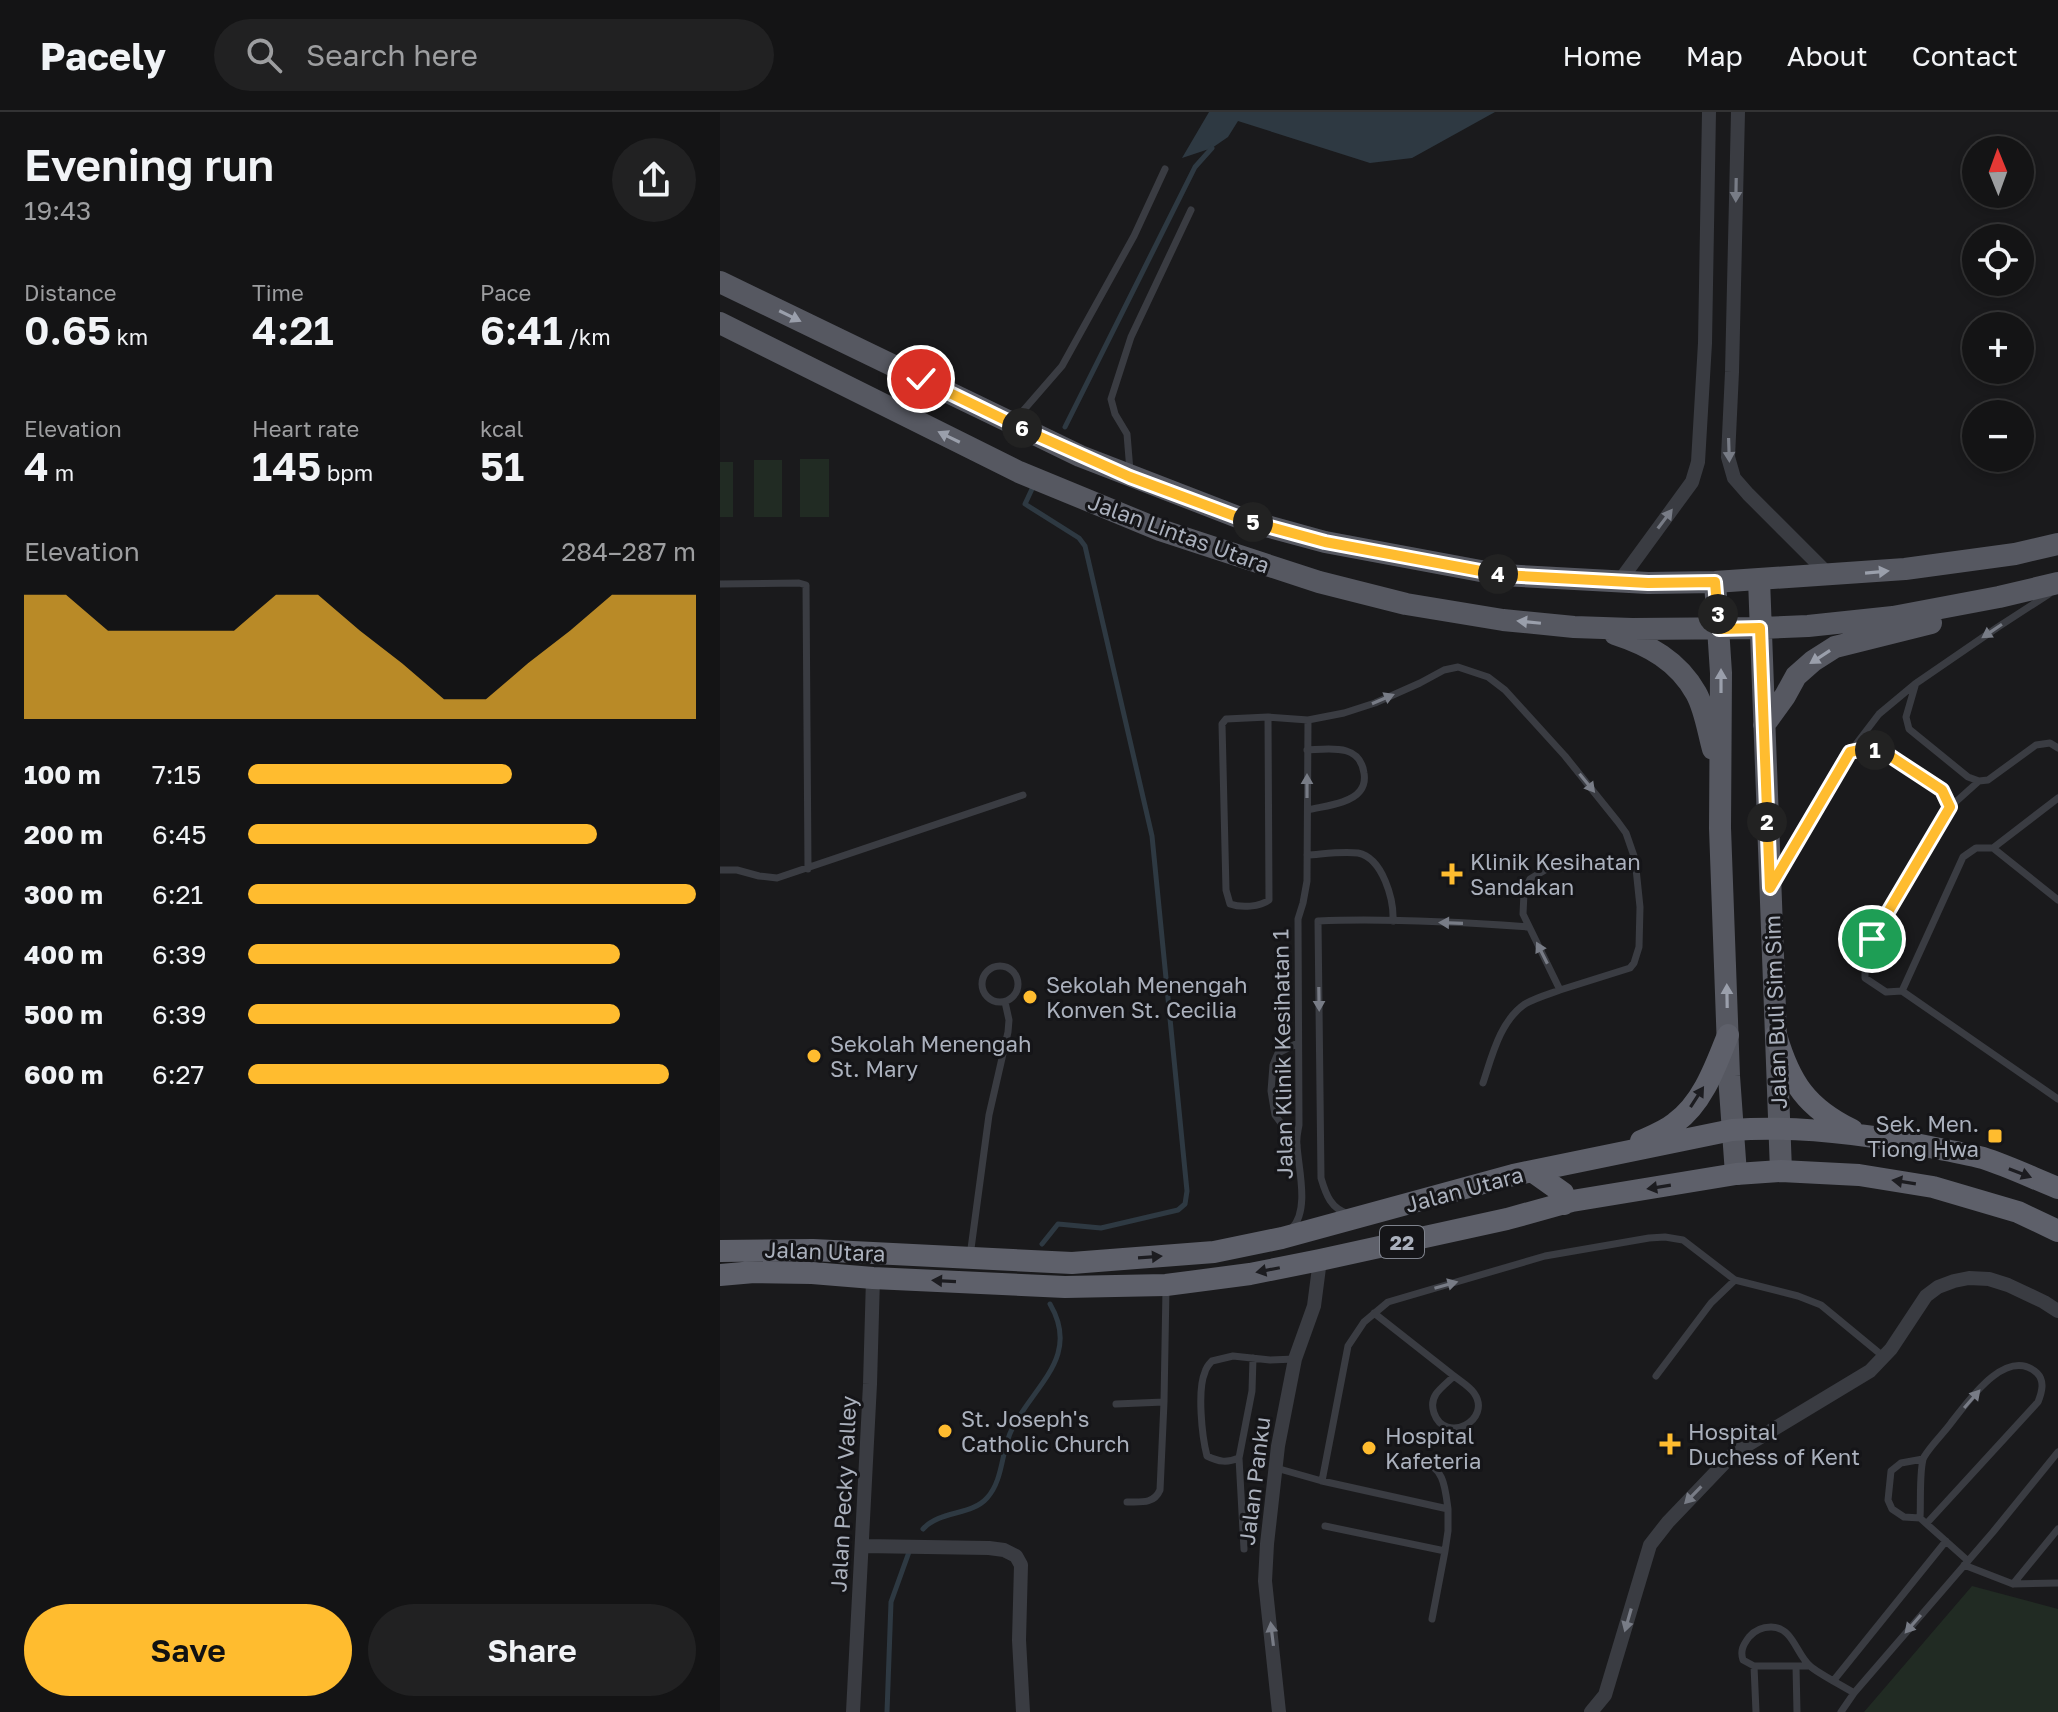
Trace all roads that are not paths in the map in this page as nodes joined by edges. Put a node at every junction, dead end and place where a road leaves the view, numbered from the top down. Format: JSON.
{"nodes":[{"id":1,"x":1709,"y":112,"type":"edge"},
{"id":2,"x":1738,"y":112,"type":"edge"},
{"id":3,"x":1165,"y":169,"type":"dead end"},
{"id":4,"x":1191,"y":210,"type":"dead end"},
{"id":5,"x":720,"y":282,"type":"edge"},
{"id":6,"x":720,"y":323,"type":"edge"},
{"id":7,"x":1014,"y":425,"type":"junction"},
{"id":8,"x":1130,"y":477,"type":"junction"},
{"id":9,"x":2058,"y":544,"type":"edge"},
{"id":10,"x":1829,"y":575,"type":"junction"},
{"id":11,"x":1759,"y":579,"type":"junction"},
{"id":12,"x":1619,"y":582,"type":"junction"},
{"id":13,"x":1715,"y":582,"type":"junction"},
{"id":14,"x":720,"y":584,"type":"edge"},
{"id":15,"x":2058,"y":586,"type":"edge"},
{"id":16,"x":1999,"y":597,"type":"junction"},
{"id":17,"x":1574,"y":627,"type":"junction"},
{"id":18,"x":1760,"y":628,"type":"junction"},
{"id":19,"x":1719,"y":629,"type":"junction"},
{"id":20,"x":1915,"y":684,"type":"junction"},
{"id":21,"x":1268,"y":717,"type":"junction"},
{"id":22,"x":1308,"y":720,"type":"junction"},
{"id":23,"x":1764,"y":725,"type":"junction"},
{"id":24,"x":2058,"y":748,"type":"edge"},
{"id":25,"x":1307,"y":750,"type":"junction"},
{"id":26,"x":1850,"y":752,"type":"junction"},
{"id":27,"x":1720,"y":773,"type":"junction"},
{"id":28,"x":1979,"y":781,"type":"junction"},
{"id":29,"x":1023,"y":795,"type":"dead end"},
{"id":30,"x":2058,"y":798,"type":"edge"},
{"id":31,"x":1950,"y":807,"type":"junction"},
{"id":32,"x":1308,"y":810,"type":"junction"},
{"id":33,"x":1993,"y":848,"type":"junction"},
{"id":34,"x":1307,"y":855,"type":"junction"},
{"id":35,"x":808,"y":869,"type":"junction"},
{"id":36,"x":720,"y":870,"type":"edge"},
{"id":37,"x":1545,"y":870,"type":"dead end"},
{"id":38,"x":1770,"y":888,"type":"junction"},
{"id":39,"x":2058,"y":900,"type":"edge"},
{"id":40,"x":1393,"y":921,"type":"junction"},
{"id":41,"x":1529,"y":927,"type":"junction"},
{"id":42,"x":1560,"y":990,"type":"junction"},
{"id":43,"x":1902,"y":991,"type":"junction"},
{"id":44,"x":1005,"y":1002,"type":"junction"},
{"id":45,"x":1728,"y":1035,"type":"junction"},
{"id":46,"x":1776,"y":1035,"type":"junction"},
{"id":47,"x":1298,"y":1043,"type":"junction"},
{"id":48,"x":1483,"y":1083,"type":"dead end"},
{"id":49,"x":2058,"y":1099,"type":"edge"},
{"id":50,"x":1779,"y":1128,"type":"junction"},
{"id":51,"x":1732,"y":1130,"type":"junction"},
{"id":52,"x":1859,"y":1134,"type":"junction"},
{"id":53,"x":1297,"y":1145,"type":"junction"},
{"id":54,"x":1611,"y":1155,"type":"junction"},
{"id":55,"x":1532,"y":1171,"type":"junction"},
{"id":56,"x":1781,"y":1171,"type":"junction"},
{"id":57,"x":1736,"y":1174,"type":"junction"},
{"id":58,"x":2058,"y":1188,"type":"edge"},
{"id":59,"x":1564,"y":1204,"type":"junction"},
{"id":60,"x":1360,"y":1217,"type":"junction"},
{"id":61,"x":2058,"y":1231,"type":"edge"},
{"id":62,"x":1282,"y":1238,"type":"junction"},
{"id":63,"x":720,"y":1251,"type":"edge"},
{"id":64,"x":969,"y":1258,"type":"junction"},
{"id":65,"x":1320,"y":1260,"type":"junction"},
{"id":66,"x":720,"y":1275,"type":"edge"},
{"id":67,"x":873,"y":1278,"type":"junction"},
{"id":68,"x":1735,"y":1280,"type":"junction"},
{"id":69,"x":1166,"y":1285,"type":"junction"},
{"id":70,"x":2058,"y":1311,"type":"edge"},
{"id":71,"x":1374,"y":1313,"type":"junction"},
{"id":72,"x":1884,"y":1357,"type":"junction"},
{"id":73,"x":1253,"y":1358,"type":"junction"},
{"id":74,"x":1295,"y":1359,"type":"junction"},
{"id":75,"x":1454,"y":1376,"type":"junction"},
{"id":76,"x":1656,"y":1376,"type":"dead end"},
{"id":77,"x":1164,"y":1402,"type":"junction"},
{"id":78,"x":1116,"y":1404,"type":"dead end"},
{"id":79,"x":2058,"y":1452,"type":"edge"},
{"id":80,"x":1239,"y":1458,"type":"junction"},
{"id":81,"x":1923,"y":1459,"type":"junction"},
{"id":82,"x":1421,"y":1460,"type":"dead end"},
{"id":83,"x":1276,"y":1468,"type":"junction"},
{"id":84,"x":1322,"y":1481,"type":"junction"},
{"id":85,"x":1127,"y":1502,"type":"dead end"},
{"id":86,"x":1448,"y":1509,"type":"junction"},
{"id":87,"x":1924,"y":1520,"type":"junction"},
{"id":88,"x":1325,"y":1526,"type":"dead end"},
{"id":89,"x":2058,"y":1529,"type":"edge"},
{"id":90,"x":1946,"y":1541,"type":"junction"},
{"id":91,"x":863,"y":1546,"type":"junction"},
{"id":92,"x":1244,"y":1549,"type":"dead end"},
{"id":93,"x":1445,"y":1551,"type":"junction"},
{"id":94,"x":1966,"y":1563,"type":"junction"},
{"id":95,"x":2058,"y":1583,"type":"edge"},
{"id":96,"x":2013,"y":1584,"type":"junction"},
{"id":97,"x":1432,"y":1619,"type":"dead end"},
{"id":98,"x":1754,"y":1666,"type":"junction"},
{"id":99,"x":1796,"y":1666,"type":"junction"},
{"id":100,"x":1810,"y":1666,"type":"junction"},
{"id":101,"x":1834,"y":1680,"type":"junction"},
{"id":102,"x":1854,"y":1693,"type":"junction"},
{"id":103,"x":853,"y":1712,"type":"edge"},
{"id":104,"x":1023,"y":1712,"type":"edge"},
{"id":105,"x":1279,"y":1712,"type":"edge"},
{"id":106,"x":1591,"y":1712,"type":"edge"},
{"id":107,"x":1756,"y":1712,"type":"edge"},
{"id":108,"x":1797,"y":1712,"type":"edge"},
{"id":109,"x":1841,"y":1712,"type":"edge"}],
"edges":[{"from":12,"to":1,"type":"street","one_way":true},
{"from":2,"to":10,"type":"street","one_way":true},
{"from":3,"to":7,"type":"lane"},
{"from":4,"to":8,"type":"lane"},
{"from":5,"to":7,"type":"main road","name":"Jalan Lintas Utara","one_way":true},
{"from":17,"to":6,"type":"main road","name":"Jalan Lintas Utara","one_way":true},
{"from":7,"to":8,"type":"main road","name":"Jalan Lintas Utara"},
{"from":8,"to":12,"type":"main road","name":"Jalan Lintas Utara"},
{"from":10,"to":9,"type":"main road","one_way":true},
{"from":10,"to":11,"type":"main road"},
{"from":11,"to":13,"type":"main road"},
{"from":11,"to":18,"type":"main road","name":"Jalan Buli Sim Sim"},
{"from":12,"to":13,"type":"main road","name":"Jalan Lintas Utara"},
{"from":13,"to":19,"type":"main road"},
{"from":14,"to":35,"type":"lane"},
{"from":15,"to":16,"type":"main road"},
{"from":15,"to":20,"type":"lane","one_way":true},
{"from":16,"to":18,"type":"main road"},
{"from":16,"to":23,"type":"main road","one_way":true},
{"from":17,"to":19,"type":"main road","name":"Jalan Lintas Utara"},
{"from":17,"to":27,"type":"main road"},
{"from":18,"to":19,"type":"main road","name":"Jalan Lintas Utara"},
{"from":18,"to":23,"type":"main road","name":"Jalan Buli Sim Sim"},
{"from":27,"to":19,"type":"main road","one_way":true},
{"from":20,"to":26,"type":"lane"},
{"from":20,"to":28,"type":"lane"},
{"from":21,"to":21,"type":"lane"},
{"from":21,"to":22,"type":"lane"},
{"from":22,"to":25,"type":"lane","name":"Jalan Klinik Kesihatan 1"},
{"from":22,"to":42,"type":"lane","one_way":true},
{"from":23,"to":38,"type":"main road","name":"Jalan Buli Sim Sim"},
{"from":24,"to":28,"type":"lane"},
{"from":32,"to":25,"type":"lane","name":"Jalan Klinik Kesihatan 1","one_way":true},
{"from":25,"to":32,"type":"lane"},
{"from":26,"to":31,"type":"lane"},
{"from":26,"to":38,"type":"lane"},
{"from":45,"to":27,"type":"main road","one_way":true},
{"from":28,"to":31,"type":"lane"},
{"from":29,"to":35,"type":"lane"},
{"from":30,"to":33,"type":"lane"},
{"from":31,"to":43,"type":"lane"},
{"from":32,"to":34,"type":"lane","name":"Jalan Klinik Kesihatan 1"},
{"from":33,"to":39,"type":"lane"},
{"from":33,"to":43,"type":"lane"},
{"from":34,"to":40,"type":"lane"},
{"from":34,"to":47,"type":"lane","name":"Jalan Klinik Kesihatan 1"},
{"from":35,"to":36,"type":"lane"},
{"from":37,"to":41,"type":"lane"},
{"from":38,"to":46,"type":"main road","name":"Jalan Buli Sim Sim"},
{"from":41,"to":40,"type":"lane","one_way":true},
{"from":40,"to":60,"type":"lane","one_way":true},
{"from":42,"to":41,"type":"lane","one_way":true},
{"from":42,"to":48,"type":"lane"},
{"from":43,"to":49,"type":"lane"},
{"from":44,"to":44,"type":"lane"},
{"from":44,"to":64,"type":"lane"},
{"from":45,"to":51,"type":"main road"},
{"from":54,"to":45,"type":"highway","one_way":true},
{"from":46,"to":50,"type":"main road","name":"Jalan Buli Sim Sim"},
{"from":46,"to":52,"type":"highway"},
{"from":47,"to":53,"type":"lane","name":"Jalan Klinik Kesihatan 1"},
{"from":47,"to":53,"type":"lane"},
{"from":50,"to":51,"type":"highway","name":"Jalan Utara","number":"22"},
{"from":50,"to":52,"type":"highway","name":"Jalan Utara","number":"22"},
{"from":50,"to":56,"type":"main road","name":"Jalan Buli Sim Sim"},
{"from":51,"to":54,"type":"highway","name":"Jalan Utara","number":"22"},
{"from":51,"to":57,"type":"main road"},
{"from":52,"to":58,"type":"highway","name":"Jalan Utara","number":"22","one_way":true},
{"from":53,"to":62,"type":"lane","name":"Jalan Klinik Kesihatan 1"},
{"from":54,"to":55,"type":"highway","name":"Jalan Utara","number":"22"},
{"from":55,"to":59,"type":"highway"},
{"from":55,"to":60,"type":"highway","name":"Jalan Utara","number":"22"},
{"from":56,"to":57,"type":"highway","name":"Jalan Utara","number":"22"},
{"from":61,"to":56,"type":"highway","name":"Jalan Utara","number":"22","one_way":true},
{"from":57,"to":59,"type":"highway","name":"Jalan Utara","number":"22","one_way":true},
{"from":59,"to":65,"type":"highway","name":"Jalan Utara","number":"22"},
{"from":60,"to":62,"type":"highway","name":"Jalan Utara","number":"22"},
{"from":64,"to":62,"type":"highway","name":"Jalan Utara","number":"22","one_way":true},
{"from":63,"to":64,"type":"highway","name":"Jalan Utara","number":"22"},
{"from":65,"to":69,"type":"highway","name":"Jalan Utara","number":"22","one_way":true},
{"from":65,"to":74,"type":"street","name":"Jalan Panku"},
{"from":66,"to":67,"type":"highway","name":"Jalan Utara","number":"22"},
{"from":69,"to":67,"type":"highway","name":"Jalan Utara","number":"22","one_way":true},
{"from":67,"to":91,"type":"street","name":"Jalan Pecky Valley"},
{"from":71,"to":68,"type":"lane","one_way":true},
{"from":68,"to":72,"type":"lane"},
{"from":68,"to":76,"type":"lane"},
{"from":69,"to":77,"type":"lane"},
{"from":70,"to":72,"type":"street"},
{"from":71,"to":75,"type":"lane"},
{"from":71,"to":84,"type":"lane"},
{"from":72,"to":106,"type":"street","one_way":true},
{"from":73,"to":74,"type":"lane"},
{"from":73,"to":80,"type":"lane"},
{"from":73,"to":80,"type":"lane"},
{"from":74,"to":83,"type":"street","name":"Jalan Panku"},
{"from":75,"to":75,"type":"lane"},
{"from":77,"to":78,"type":"lane"},
{"from":77,"to":85,"type":"lane"},
{"from":79,"to":94,"type":"lane"},
{"from":80,"to":92,"type":"lane"},
{"from":81,"to":87,"type":"lane"},
{"from":81,"to":87,"type":"lane"},
{"from":81,"to":87,"type":"lane","one_way":true},
{"from":82,"to":86,"type":"lane"},
{"from":83,"to":84,"type":"lane"},
{"from":105,"to":83,"type":"street","name":"Jalan Panku","one_way":true},
{"from":84,"to":86,"type":"lane"},
{"from":86,"to":93,"type":"lane"},
{"from":87,"to":90,"type":"lane"},
{"from":88,"to":93,"type":"lane"},
{"from":89,"to":96,"type":"lane"},
{"from":90,"to":94,"type":"lane"},
{"from":90,"to":101,"type":"lane"},
{"from":91,"to":103,"type":"street","name":"Jalan Pecky Valley"},
{"from":91,"to":104,"type":"street"},
{"from":93,"to":97,"type":"lane"},
{"from":94,"to":96,"type":"lane"},
{"from":94,"to":102,"type":"lane","one_way":true},
{"from":95,"to":96,"type":"lane"},
{"from":98,"to":99,"type":"lane"},
{"from":98,"to":100,"type":"lane"},
{"from":98,"to":107,"type":"lane"},
{"from":99,"to":100,"type":"lane"},
{"from":99,"to":108,"type":"lane"},
{"from":100,"to":101,"type":"lane"},
{"from":101,"to":102,"type":"lane"},
{"from":102,"to":109,"type":"lane"}]}
